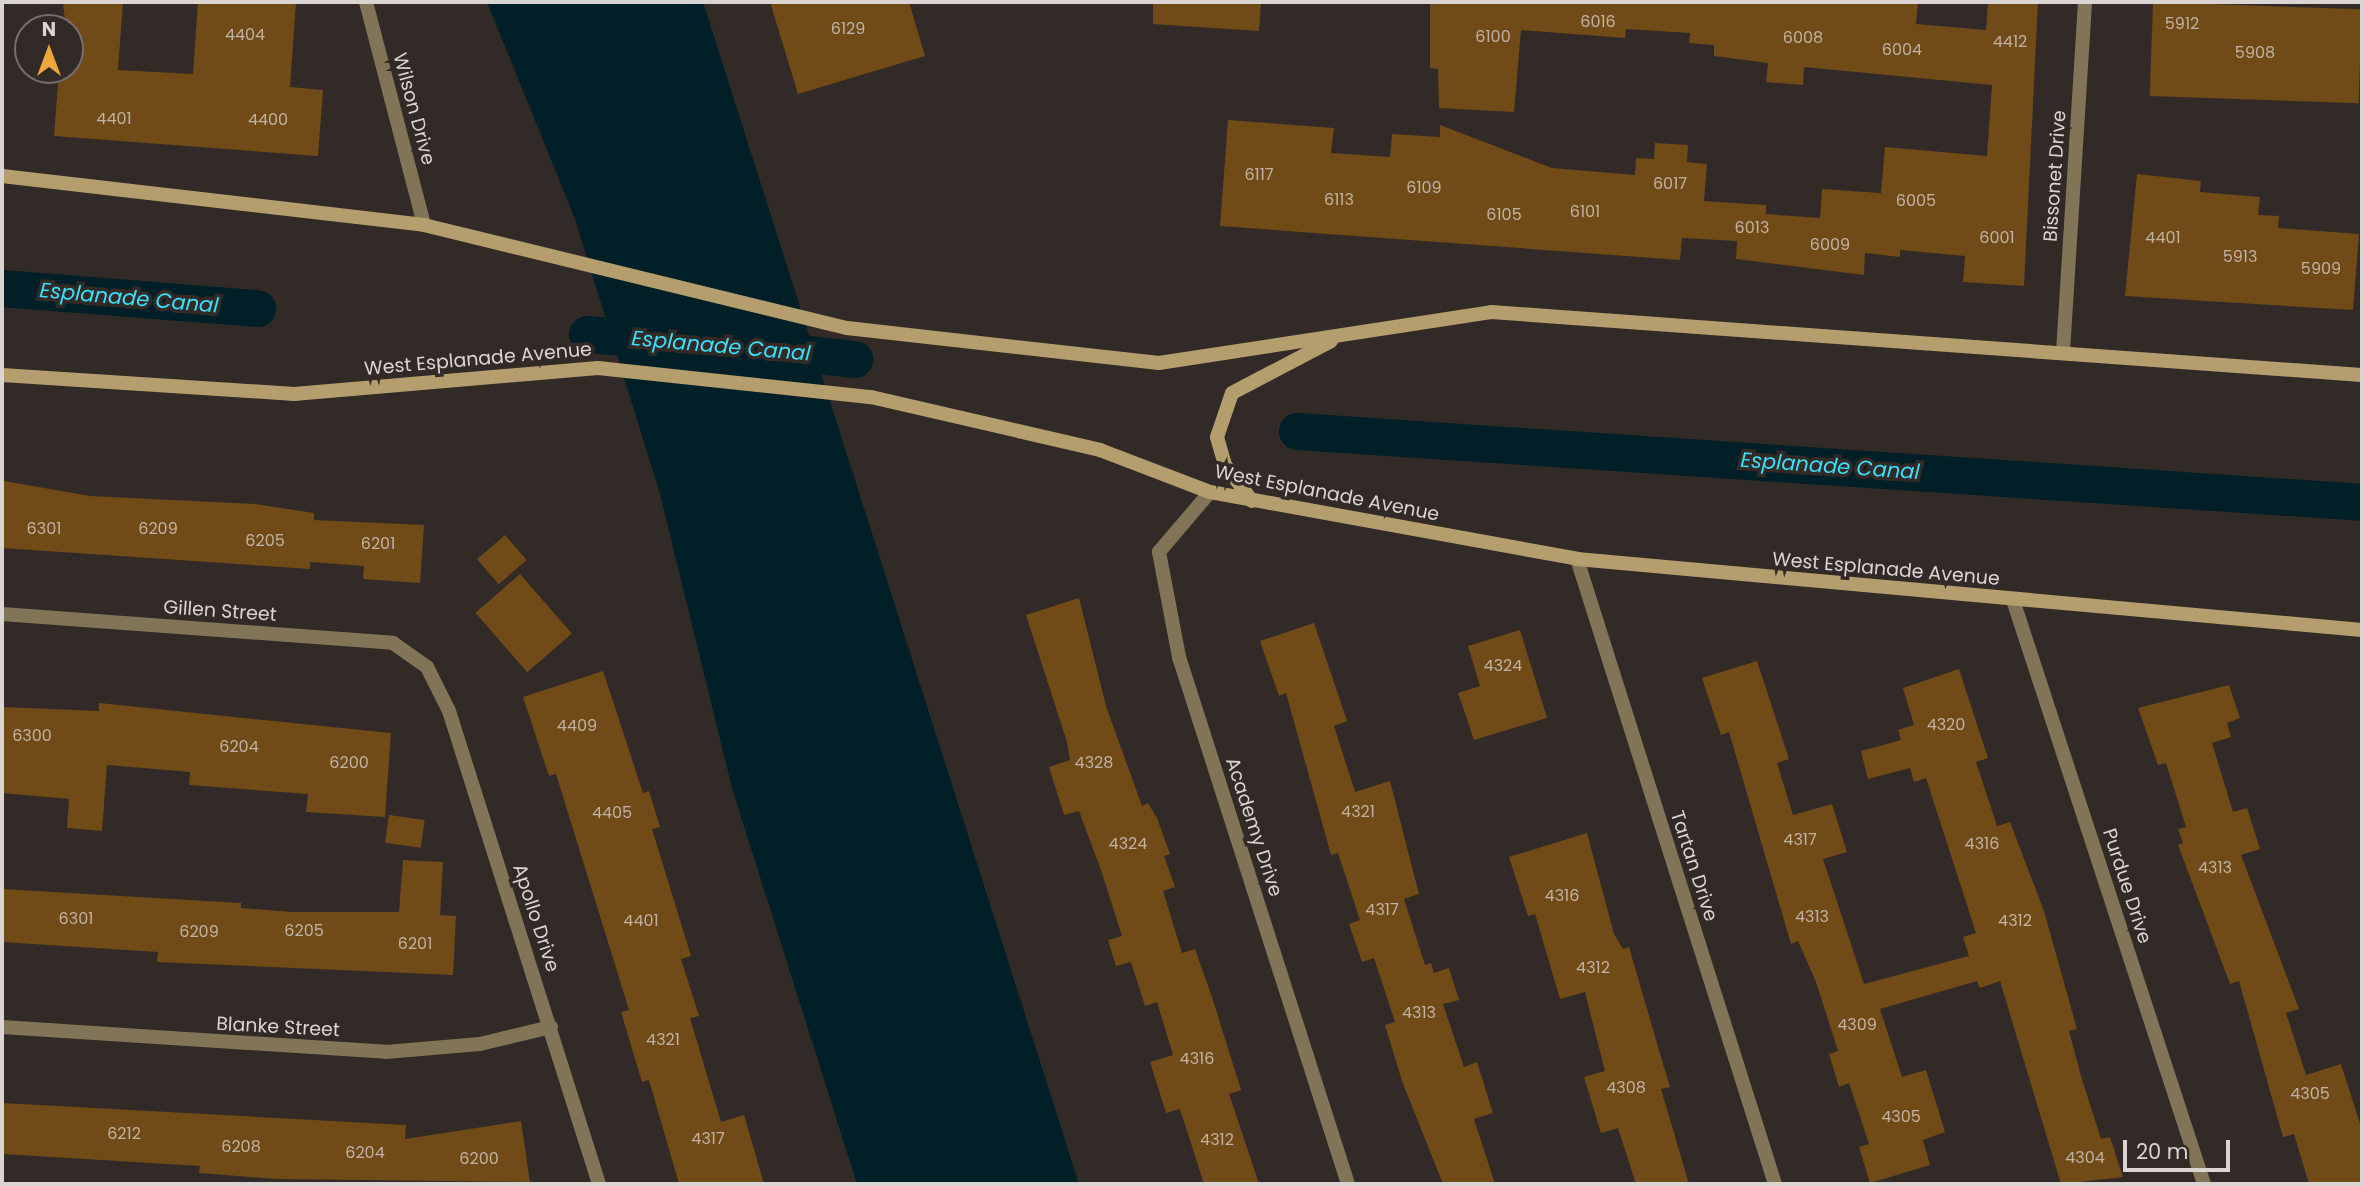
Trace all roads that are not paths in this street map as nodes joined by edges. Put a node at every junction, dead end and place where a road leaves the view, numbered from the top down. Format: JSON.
{"nodes":[{"id":1,"x":366,"y":2,"type":"edge"},
{"id":2,"x":2085,"y":2,"type":"edge"},
{"id":3,"x":2,"y":176,"type":"edge"},
{"id":4,"x":424,"y":225,"type":"junction"},
{"id":5,"x":1345,"y":334,"type":"junction"},
{"id":6,"x":2063,"y":352,"type":"junction"},
{"id":7,"x":2,"y":375,"type":"edge"},
{"id":8,"x":2362,"y":375,"type":"edge"},
{"id":9,"x":1210,"y":492,"type":"junction"},
{"id":10,"x":1252,"y":501,"type":"junction"},
{"id":11,"x":1577,"y":559,"type":"junction"},
{"id":12,"x":2013,"y":600,"type":"junction"},
{"id":13,"x":2,"y":614,"type":"edge"},
{"id":14,"x":2362,"y":630,"type":"edge"},
{"id":15,"x":427,"y":667,"type":"joint"},
{"id":16,"x":2,"y":1027,"type":"edge"},
{"id":17,"x":551,"y":1027,"type":"junction"},
{"id":18,"x":599,"y":1184,"type":"edge"},
{"id":19,"x":1348,"y":1184,"type":"edge"},
{"id":20,"x":1775,"y":1184,"type":"edge"},
{"id":21,"x":2204,"y":1184,"type":"edge"}],
"edges":[{"from":1,"to":4,"type":"street","name":"Wilson Drive"},
{"from":2,"to":6,"type":"street","name":"Bissonet Drive"},
{"from":3,"to":4,"type":"main road"},
{"from":4,"to":5,"type":"main road"},
{"from":5,"to":6,"type":"main road"},
{"from":5,"to":10,"type":"main road"},
{"from":6,"to":8,"type":"main road"},
{"from":7,"to":9,"type":"main road","name":"West Esplanade Avenue"},
{"from":9,"to":10,"type":"main road","name":"West Esplanade Avenue"},
{"from":9,"to":19,"type":"street","name":"Academy Drive"},
{"from":10,"to":11,"type":"main road","name":"West Esplanade Avenue"},
{"from":11,"to":12,"type":"main road","name":"West Esplanade Avenue"},
{"from":11,"to":20,"type":"street","name":"Tartan Drive"},
{"from":12,"to":14,"type":"main road","name":"West Esplanade Avenue"},
{"from":12,"to":21,"type":"street","name":"Purdue Drive"},
{"from":13,"to":15,"type":"street","name":"Gillen Street"},
{"from":15,"to":17,"type":"street","name":"Apollo Drive"},
{"from":16,"to":17,"type":"street","name":"Blanke Street"},
{"from":17,"to":18,"type":"street","name":"Apollo Drive"}]}
